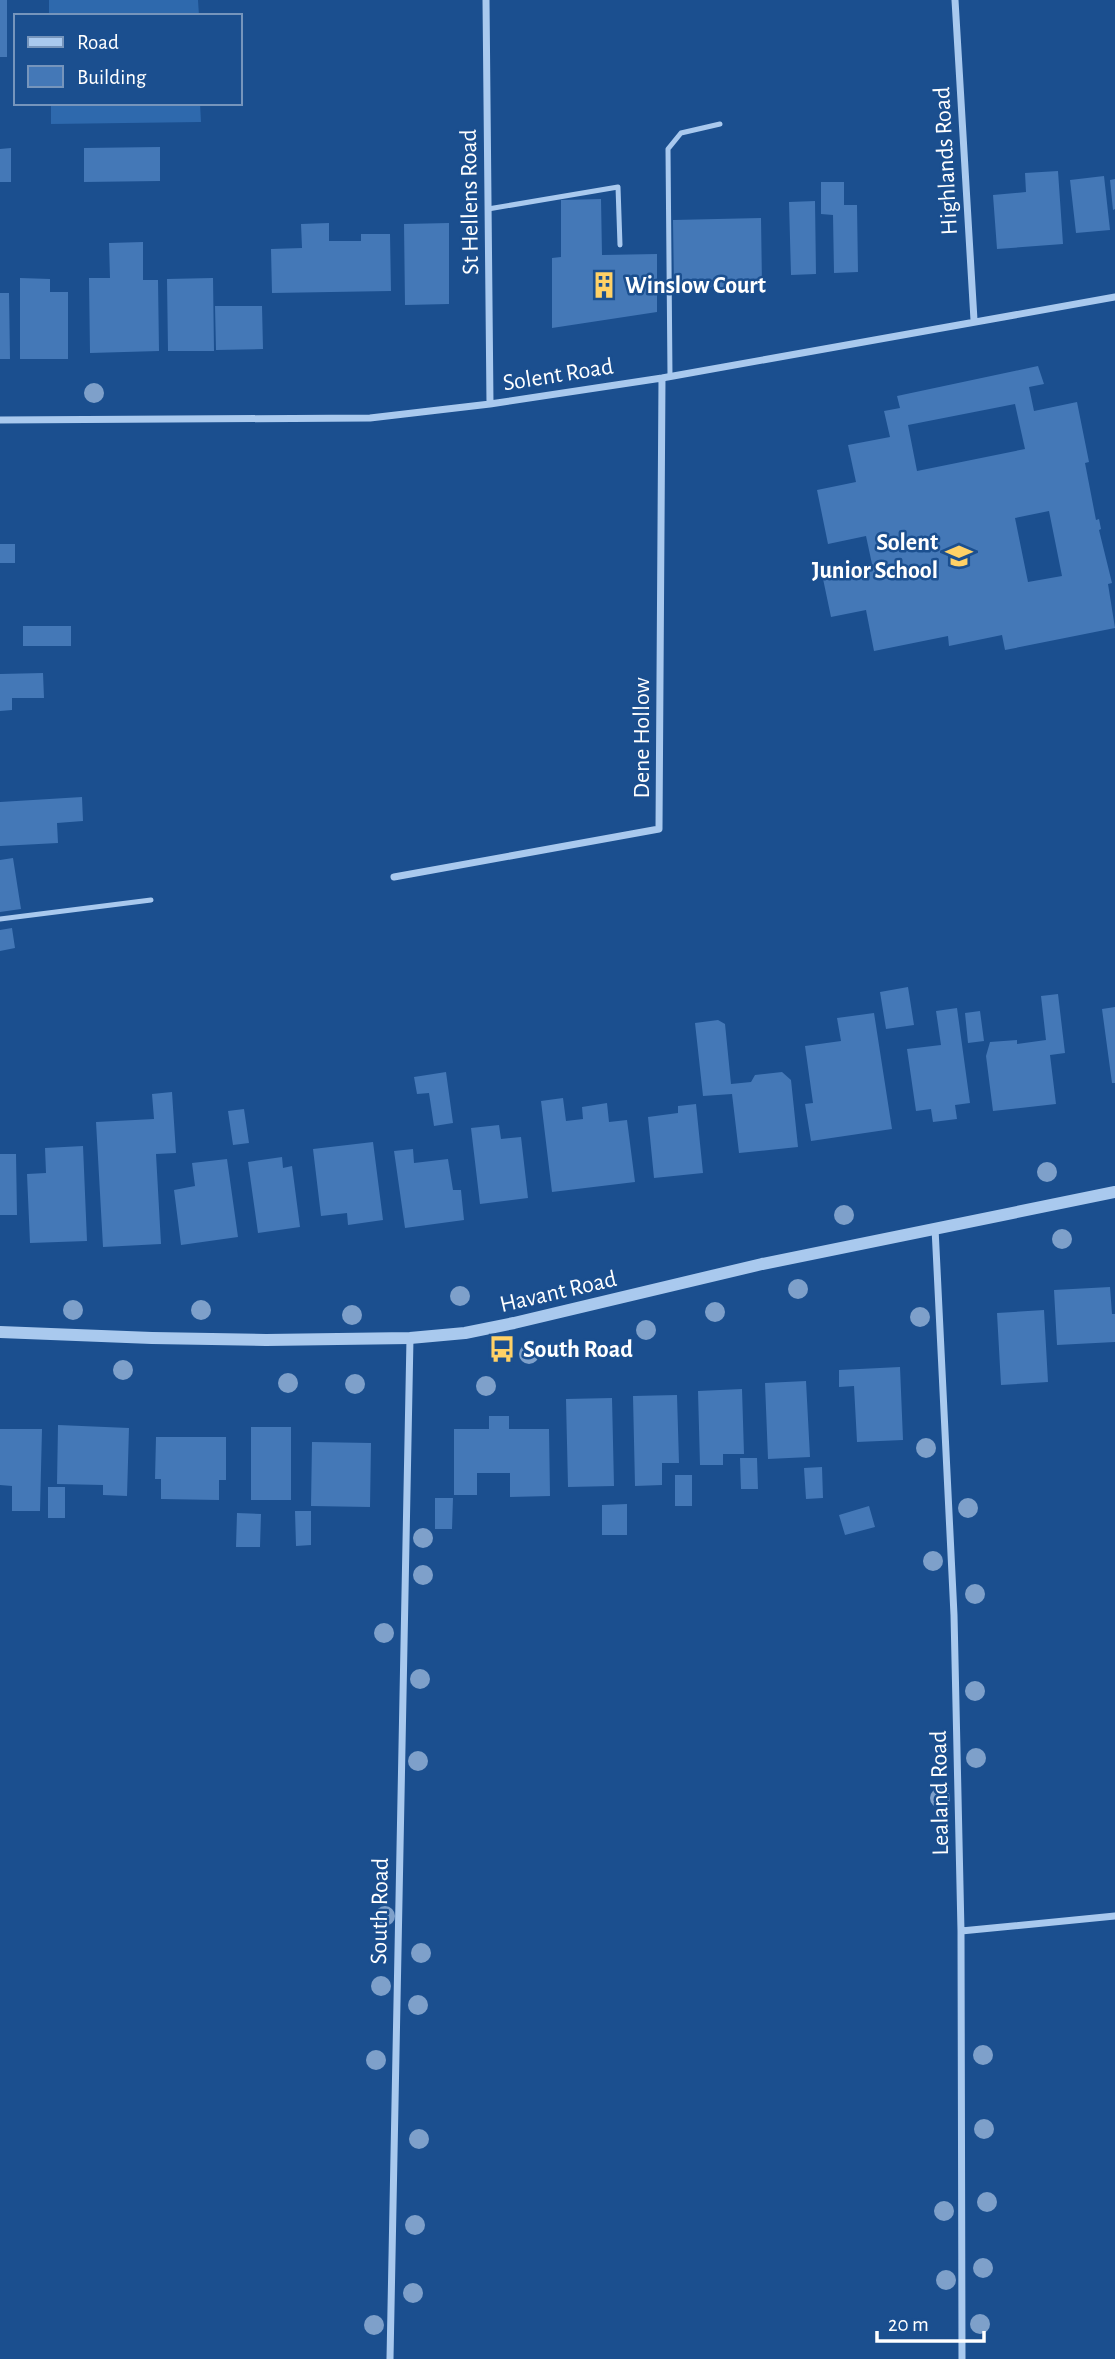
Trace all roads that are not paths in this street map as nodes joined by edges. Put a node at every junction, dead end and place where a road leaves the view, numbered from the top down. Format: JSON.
{"nodes":[{"id":1,"x":485,"y":0,"type":"edge"},
{"id":2,"x":955,"y":0,"type":"edge"},
{"id":3,"x":720,"y":124,"type":"dead end"},
{"id":4,"x":488,"y":209,"type":"junction"},
{"id":5,"x":620,"y":245,"type":"dead end"},
{"id":6,"x":1115,"y":297,"type":"edge"},
{"id":7,"x":974,"y":320,"type":"junction"},
{"id":8,"x":666,"y":377,"type":"junction"},
{"id":9,"x":490,"y":404,"type":"junction"},
{"id":10,"x":0,"y":420,"type":"edge"},
{"id":11,"x":394,"y":877,"type":"dead end"},
{"id":12,"x":151,"y":900,"type":"dead end"},
{"id":13,"x":0,"y":919,"type":"edge"},
{"id":14,"x":1115,"y":1192,"type":"edge"},
{"id":15,"x":935,"y":1227,"type":"junction"},
{"id":16,"x":0,"y":1332,"type":"edge"},
{"id":17,"x":410,"y":1338,"type":"junction"},
{"id":18,"x":1115,"y":1916,"type":"edge"},
{"id":19,"x":961,"y":1931,"type":"junction"},
{"id":20,"x":390,"y":2359,"type":"edge"},
{"id":21,"x":962,"y":2359,"type":"edge"}],
"edges":[{"from":1,"to":4,"type":"street","name":"St Hellens Road"},
{"from":2,"to":7,"type":"street","name":"Highlands Road"},
{"from":3,"to":8,"type":"lane"},
{"from":4,"to":5,"type":"lane"},
{"from":4,"to":9,"type":"street","name":"St Hellens Road"},
{"from":6,"to":7,"type":"street","name":"Solent Road"},
{"from":7,"to":8,"type":"street","name":"Solent Road"},
{"from":8,"to":9,"type":"street","name":"Solent Road"},
{"from":8,"to":11,"type":"street","name":"Dene Hollow"},
{"from":9,"to":10,"type":"street","name":"Solent Road"},
{"from":12,"to":13,"type":"lane"},
{"from":14,"to":15,"type":"street","name":"Havant Road"},
{"from":15,"to":17,"type":"street","name":"Havant Road"},
{"from":15,"to":19,"type":"street","name":"Lealand Road"},
{"from":16,"to":17,"type":"street","name":"Havant Road"},
{"from":17,"to":20,"type":"street","name":"South Road"},
{"from":18,"to":19,"type":"street"},
{"from":19,"to":21,"type":"street","name":"Lealand Road"}]}
